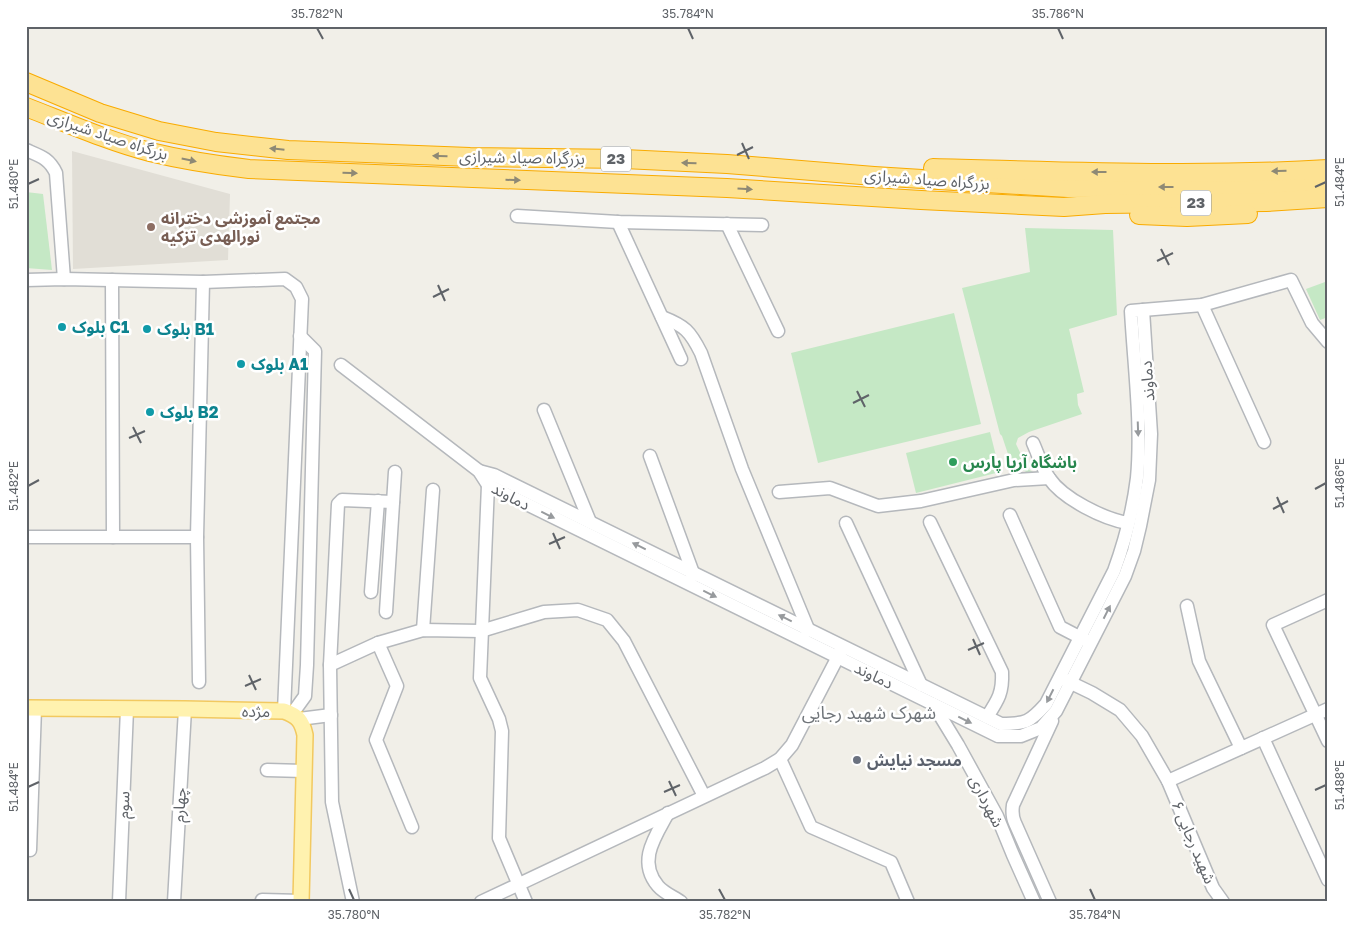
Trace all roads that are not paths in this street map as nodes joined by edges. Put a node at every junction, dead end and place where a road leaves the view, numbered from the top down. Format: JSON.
{"nodes":[{"id":1,"x":26,"y":82,"type":"edge"},
{"id":2,"x":26,"y":107,"type":"edge"},
{"id":3,"x":26,"y":150,"type":"edge"},
{"id":4,"x":727,"y":164,"type":"junction"},
{"id":5,"x":1328,"y":169,"type":"edge"},
{"id":6,"x":1328,"y":183,"type":"edge"},
{"id":7,"x":1328,"y":198,"type":"edge"},
{"id":8,"x":1064,"y":207,"type":"junction"},
{"id":9,"x":1328,"y":208,"type":"edge"},
{"id":10,"x":517,"y":216,"type":"dead end"},
{"id":11,"x":618,"y":222,"type":"junction"},
{"id":12,"x":727,"y":224,"type":"junction"},
{"id":13,"x":762,"y":225,"type":"dead end"},
{"id":14,"x":64,"y":279,"type":"junction"},
{"id":15,"x":26,"y":280,"type":"edge"},
{"id":16,"x":112,"y":280,"type":"junction"},
{"id":17,"x":203,"y":282,"type":"junction"},
{"id":18,"x":1202,"y":305,"type":"junction"},
{"id":19,"x":1137,"y":310,"type":"junction"},
{"id":20,"x":662,"y":317,"type":"junction"},
{"id":21,"x":778,"y":332,"type":"dead end"},
{"id":22,"x":300,"y":336,"type":"junction"},
{"id":23,"x":1328,"y":342,"type":"edge"},
{"id":24,"x":681,"y":359,"type":"dead end"},
{"id":25,"x":341,"y":365,"type":"dead end"},
{"id":26,"x":544,"y":410,"type":"dead end"},
{"id":27,"x":1264,"y":442,"type":"dead end"},
{"id":28,"x":1033,"y":443,"type":"dead end"},
{"id":29,"x":650,"y":456,"type":"dead end"},
{"id":30,"x":395,"y":472,"type":"dead end"},
{"id":31,"x":479,"y":472,"type":"junction"},
{"id":32,"x":1049,"y":478,"type":"junction"},
{"id":33,"x":488,"y":486,"type":"junction"},
{"id":34,"x":433,"y":490,"type":"dead end"},
{"id":35,"x":779,"y":492,"type":"dead end"},
{"id":36,"x":378,"y":501,"type":"junction"},
{"id":37,"x":393,"y":502,"type":"junction"},
{"id":38,"x":1010,"y":515,"type":"dead end"},
{"id":39,"x":590,"y":522,"type":"junction"},
{"id":40,"x":930,"y":522,"type":"dead end"},
{"id":41,"x":846,"y":523,"type":"dead end"},
{"id":42,"x":1128,"y":523,"type":"junction"},
{"id":43,"x":197,"y":536,"type":"junction"},
{"id":44,"x":26,"y":537,"type":"edge"},
{"id":45,"x":112,"y":537,"type":"junction"},
{"id":46,"x":691,"y":578,"type":"junction"},
{"id":47,"x":371,"y":592,"type":"dead end"},
{"id":48,"x":1328,"y":600,"type":"edge"},
{"id":49,"x":1187,"y":606,"type":"dead end"},
{"id":50,"x":386,"y":612,"type":"dead end"},
{"id":51,"x":423,"y":630,"type":"junction"},
{"id":52,"x":481,"y":631,"type":"junction"},
{"id":53,"x":805,"y":634,"type":"junction"},
{"id":54,"x":1085,"y":641,"type":"junction"},
{"id":55,"x":378,"y":643,"type":"junction"},
{"id":56,"x":840,"y":652,"type":"junction"},
{"id":57,"x":330,"y":665,"type":"junction"},
{"id":58,"x":1065,"y":680,"type":"junction"},
{"id":59,"x":199,"y":682,"type":"dead end"},
{"id":60,"x":921,"y":685,"type":"junction"},
{"id":61,"x":933,"y":704,"type":"junction"},
{"id":62,"x":31,"y":708,"type":"edge"},
{"id":63,"x":126,"y":708,"type":"junction"},
{"id":64,"x":185,"y":709,"type":"junction"},
{"id":65,"x":1328,"y":709,"type":"edge"},
{"id":66,"x":1056,"y":711,"type":"junction"},
{"id":67,"x":292,"y":715,"type":"junction"},
{"id":68,"x":331,"y":715,"type":"junction"},
{"id":69,"x":1315,"y":715,"type":"junction"},
{"id":70,"x":987,"y":717,"type":"junction"},
{"id":71,"x":1263,"y":738,"type":"junction"},
{"id":72,"x":1328,"y":741,"type":"edge"},
{"id":73,"x":1241,"y":748,"type":"junction"},
{"id":74,"x":780,"y":759,"type":"junction"},
{"id":75,"x":268,"y":770,"type":"dead end"},
{"id":76,"x":304,"y":771,"type":"junction"},
{"id":77,"x":1168,"y":781,"type":"junction"},
{"id":78,"x":704,"y":796,"type":"junction"},
{"id":79,"x":1012,"y":811,"type":"junction"},
{"id":80,"x":668,"y":813,"type":"junction"},
{"id":81,"x":997,"y":816,"type":"junction"},
{"id":82,"x":412,"y":827,"type":"dead end"},
{"id":83,"x":1026,"y":849,"type":"junction"},
{"id":84,"x":30,"y":850,"type":"dead end"},
{"id":85,"x":1013,"y":855,"type":"junction"},
{"id":86,"x":1328,"y":880,"type":"edge"},
{"id":87,"x":519,"y":884,"type":"junction"},
{"id":88,"x":262,"y":900,"type":"dead end"},
{"id":89,"x":302,"y":901,"type":"edge"},
{"id":90,"x":119,"y":902,"type":"edge"},
{"id":91,"x":174,"y":902,"type":"edge"},
{"id":92,"x":353,"y":902,"type":"edge"},
{"id":93,"x":481,"y":902,"type":"edge"},
{"id":94,"x":526,"y":902,"type":"edge"},
{"id":95,"x":681,"y":902,"type":"edge"},
{"id":96,"x":908,"y":902,"type":"edge"},
{"id":97,"x":1034,"y":902,"type":"edge"},
{"id":98,"x":1050,"y":902,"type":"edge"},
{"id":99,"x":1223,"y":902,"type":"edge"}],
"edges":[{"from":4,"to":1,"type":"highway","name":"بزرگراه صیاد شیرازی","number":"23","one_way":true},
{"from":2,"to":8,"type":"highway","name":"بزرگراه صیاد شیرازی","number":"23","one_way":true},
{"from":3,"to":14,"type":"street"},
{"from":5,"to":4,"type":"highway","one_way":true},
{"from":6,"to":4,"type":"highway","name":"بزرگراه صیاد شیرازی","number":"23","one_way":true},
{"from":7,"to":8,"type":"highway","name":"بزرگراه صیاد شیرازی","number":"23"},
{"from":8,"to":9,"type":"highway"},
{"from":10,"to":11,"type":"street"},
{"from":11,"to":12,"type":"street"},
{"from":11,"to":20,"type":"street"},
{"from":12,"to":13,"type":"street"},
{"from":12,"to":21,"type":"street"},
{"from":14,"to":15,"type":"street"},
{"from":14,"to":16,"type":"street"},
{"from":16,"to":17,"type":"street"},
{"from":16,"to":45,"type":"street"},
{"from":17,"to":22,"type":"street"},
{"from":17,"to":43,"type":"street"},
{"from":18,"to":19,"type":"street"},
{"from":18,"to":23,"type":"street"},
{"from":18,"to":27,"type":"street"},
{"from":19,"to":42,"type":"street","name":"دماوند","one_way":true},
{"from":54,"to":19,"type":"street","name":"دماوند","one_way":true},
{"from":20,"to":24,"type":"street"},
{"from":20,"to":53,"type":"street"},
{"from":22,"to":67,"type":"street"},
{"from":22,"to":67,"type":"street"},
{"from":25,"to":31,"type":"street","name":"دماوند"},
{"from":26,"to":39,"type":"street"},
{"from":28,"to":32,"type":"street"},
{"from":29,"to":46,"type":"street"},
{"from":30,"to":37,"type":"street"},
{"from":31,"to":33,"type":"street","name":"دماوند"},
{"from":31,"to":39,"type":"street","name":"دماوند"},
{"from":32,"to":35,"type":"street"},
{"from":32,"to":42,"type":"street"},
{"from":33,"to":46,"type":"street","name":"دماوند","one_way":true},
{"from":33,"to":52,"type":"street"},
{"from":34,"to":51,"type":"street"},
{"from":36,"to":37,"type":"street"},
{"from":36,"to":47,"type":"street"},
{"from":36,"to":57,"type":"street"},
{"from":37,"to":50,"type":"street"},
{"from":38,"to":54,"type":"street"},
{"from":46,"to":39,"type":"street","name":"دماوند","one_way":true},
{"from":40,"to":70,"type":"street"},
{"from":41,"to":60,"type":"street"},
{"from":42,"to":54,"type":"street","name":"دماوند"},
{"from":43,"to":45,"type":"street"},
{"from":43,"to":59,"type":"street"},
{"from":44,"to":45,"type":"street"},
{"from":46,"to":53,"type":"street","name":"دماوند"},
{"from":48,"to":69,"type":"street"},
{"from":49,"to":73,"type":"street"},
{"from":51,"to":52,"type":"street"},
{"from":51,"to":55,"type":"street"},
{"from":52,"to":78,"type":"street"},
{"from":52,"to":87,"type":"street"},
{"from":53,"to":56,"type":"street","name":"دماوند"},
{"from":54,"to":58,"type":"street","name":"دماوند"},
{"from":55,"to":57,"type":"street"},
{"from":55,"to":82,"type":"street"},
{"from":56,"to":60,"type":"street","name":"دماوند"},
{"from":56,"to":61,"type":"street","name":"دماوند"},
{"from":56,"to":74,"type":"street"},
{"from":57,"to":68,"type":"street"},
{"from":58,"to":66,"type":"street","name":"دماوند"},
{"from":58,"to":70,"type":"street","name":"دماوند","one_way":true},
{"from":58,"to":77,"type":"street","name":"شهید رجایی ۶"},
{"from":60,"to":70,"type":"street","name":"دماوند"},
{"from":61,"to":66,"type":"street","name":"دماوند","one_way":true},
{"from":61,"to":81,"type":"street","name":"شهرداری"},
{"from":62,"to":63,"type":"main road","name":"مژده"},
{"from":62,"to":84,"type":"street"},
{"from":63,"to":64,"type":"main road","name":"مژده"},
{"from":63,"to":90,"type":"street","name":"سوم"},
{"from":64,"to":67,"type":"main road","name":"مژده"},
{"from":64,"to":91,"type":"street","name":"چهارم"},
{"from":65,"to":69,"type":"street"},
{"from":66,"to":79,"type":"street","name":"شهرداری"},
{"from":67,"to":68,"type":"street"},
{"from":67,"to":76,"type":"main road"},
{"from":68,"to":92,"type":"street"},
{"from":69,"to":71,"type":"street"},
{"from":69,"to":72,"type":"street"},
{"from":71,"to":73,"type":"street"},
{"from":71,"to":86,"type":"street"},
{"from":73,"to":77,"type":"street"},
{"from":74,"to":78,"type":"street"},
{"from":74,"to":96,"type":"street"},
{"from":75,"to":76,"type":"street"},
{"from":76,"to":89,"type":"main road"},
{"from":77,"to":99,"type":"street","name":"شهید رجایی ۶"},
{"from":78,"to":80,"type":"street"},
{"from":79,"to":81,"type":"street"},
{"from":79,"to":83,"type":"street","name":"شهرداری"},
{"from":80,"to":87,"type":"street"},
{"from":80,"to":95,"type":"street"},
{"from":81,"to":85,"type":"street","name":"شهرداری"},
{"from":83,"to":85,"type":"street"},
{"from":83,"to":98,"type":"street","name":"شهرداری"},
{"from":85,"to":97,"type":"street","name":"شهرداری"},
{"from":87,"to":93,"type":"street"},
{"from":87,"to":94,"type":"street"},
{"from":88,"to":89,"type":"street"}]}
